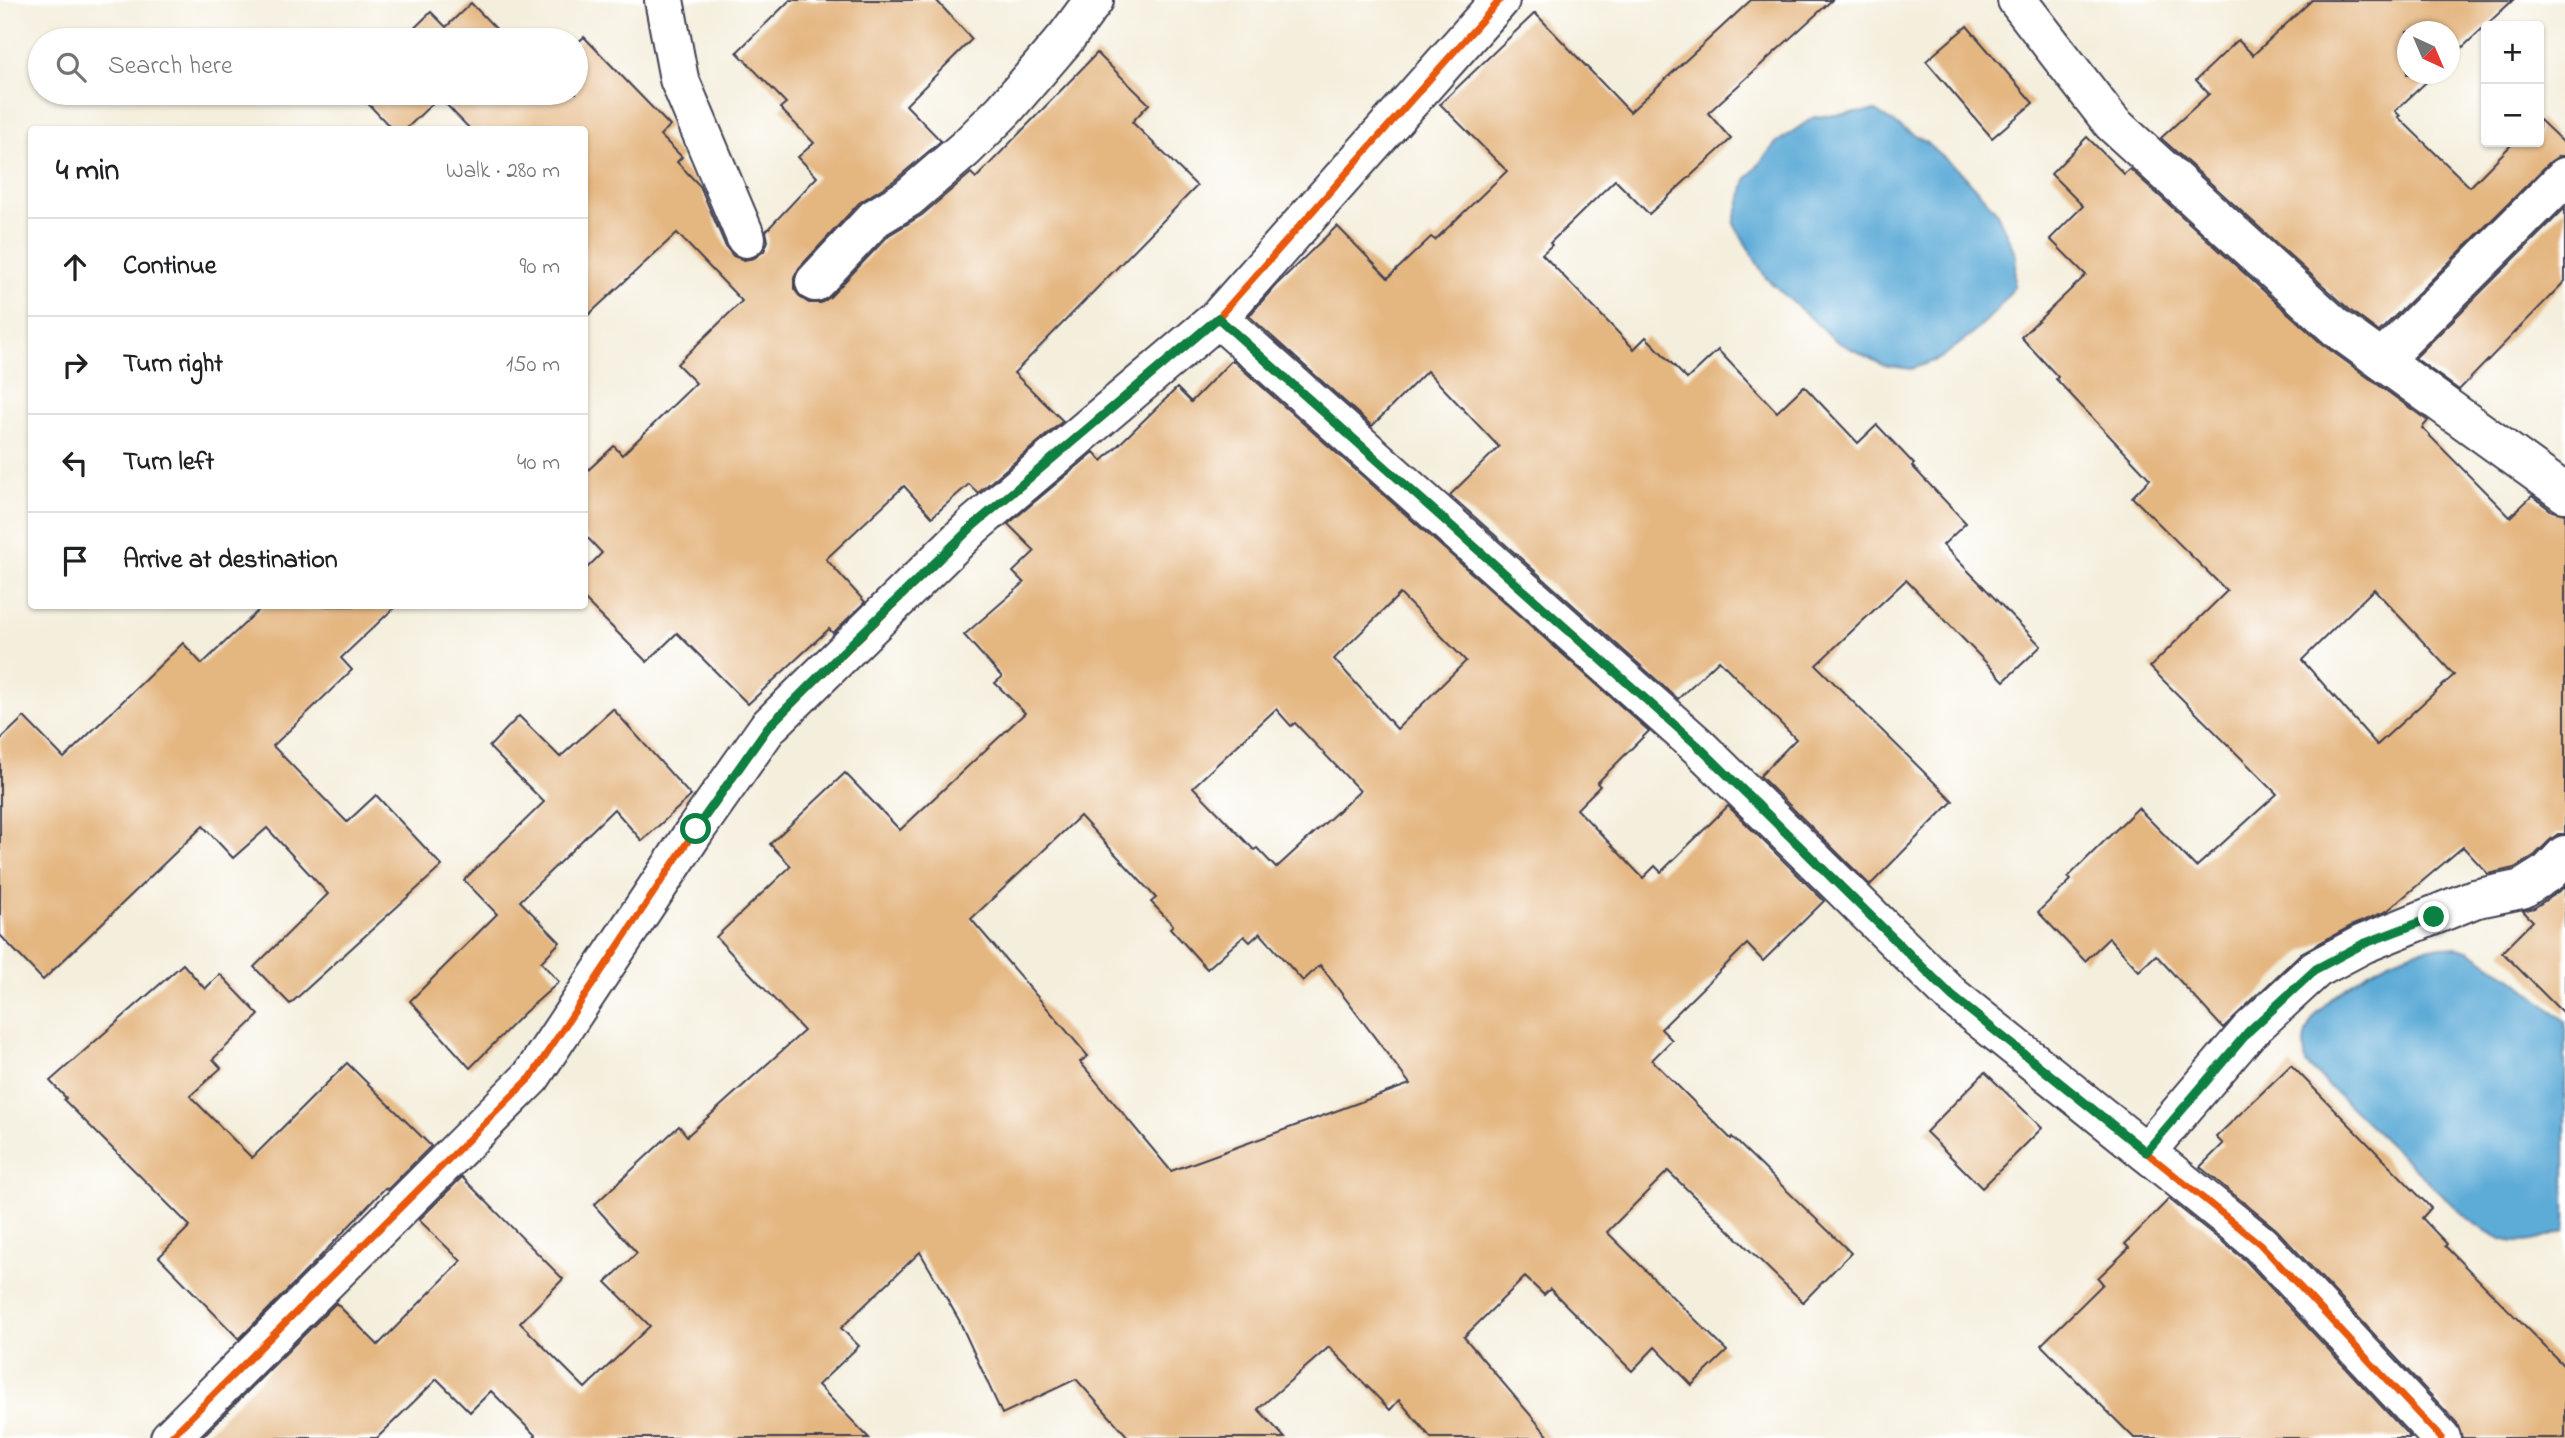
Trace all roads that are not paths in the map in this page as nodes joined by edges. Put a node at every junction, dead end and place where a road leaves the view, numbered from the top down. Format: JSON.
{"nodes":[{"id":1,"x":664,"y":0,"type":"edge"},
{"id":2,"x":1094,"y":0,"type":"edge"},
{"id":3,"x":1500,"y":0,"type":"edge"},
{"id":4,"x":2017,"y":0,"type":"edge"},
{"id":5,"x":2565,"y":177,"type":"edge"},
{"id":6,"x":746,"y":238,"type":"dead end"},
{"id":7,"x":816,"y":282,"type":"dead end"},
{"id":8,"x":1218,"y":318,"type":"junction"},
{"id":9,"x":2382,"y":360,"type":"junction"},
{"id":10,"x":2565,"y":493,"type":"edge"},
{"id":11,"x":2565,"y":855,"type":"edge"},
{"id":12,"x":2146,"y":1152,"type":"junction"},
{"id":13,"x":170,"y":1438,"type":"edge"},
{"id":14,"x":2441,"y":1438,"type":"edge"}],
"edges":[{"from":1,"to":6,"type":"street"},
{"from":2,"to":7,"type":"street"},
{"from":3,"to":8,"type":"street"},
{"from":4,"to":9,"type":"street"},
{"from":5,"to":9,"type":"street"},
{"from":8,"to":12,"type":"street"},
{"from":8,"to":13,"type":"street"},
{"from":9,"to":10,"type":"street"},
{"from":11,"to":12,"type":"street"},
{"from":12,"to":14,"type":"street"}]}
